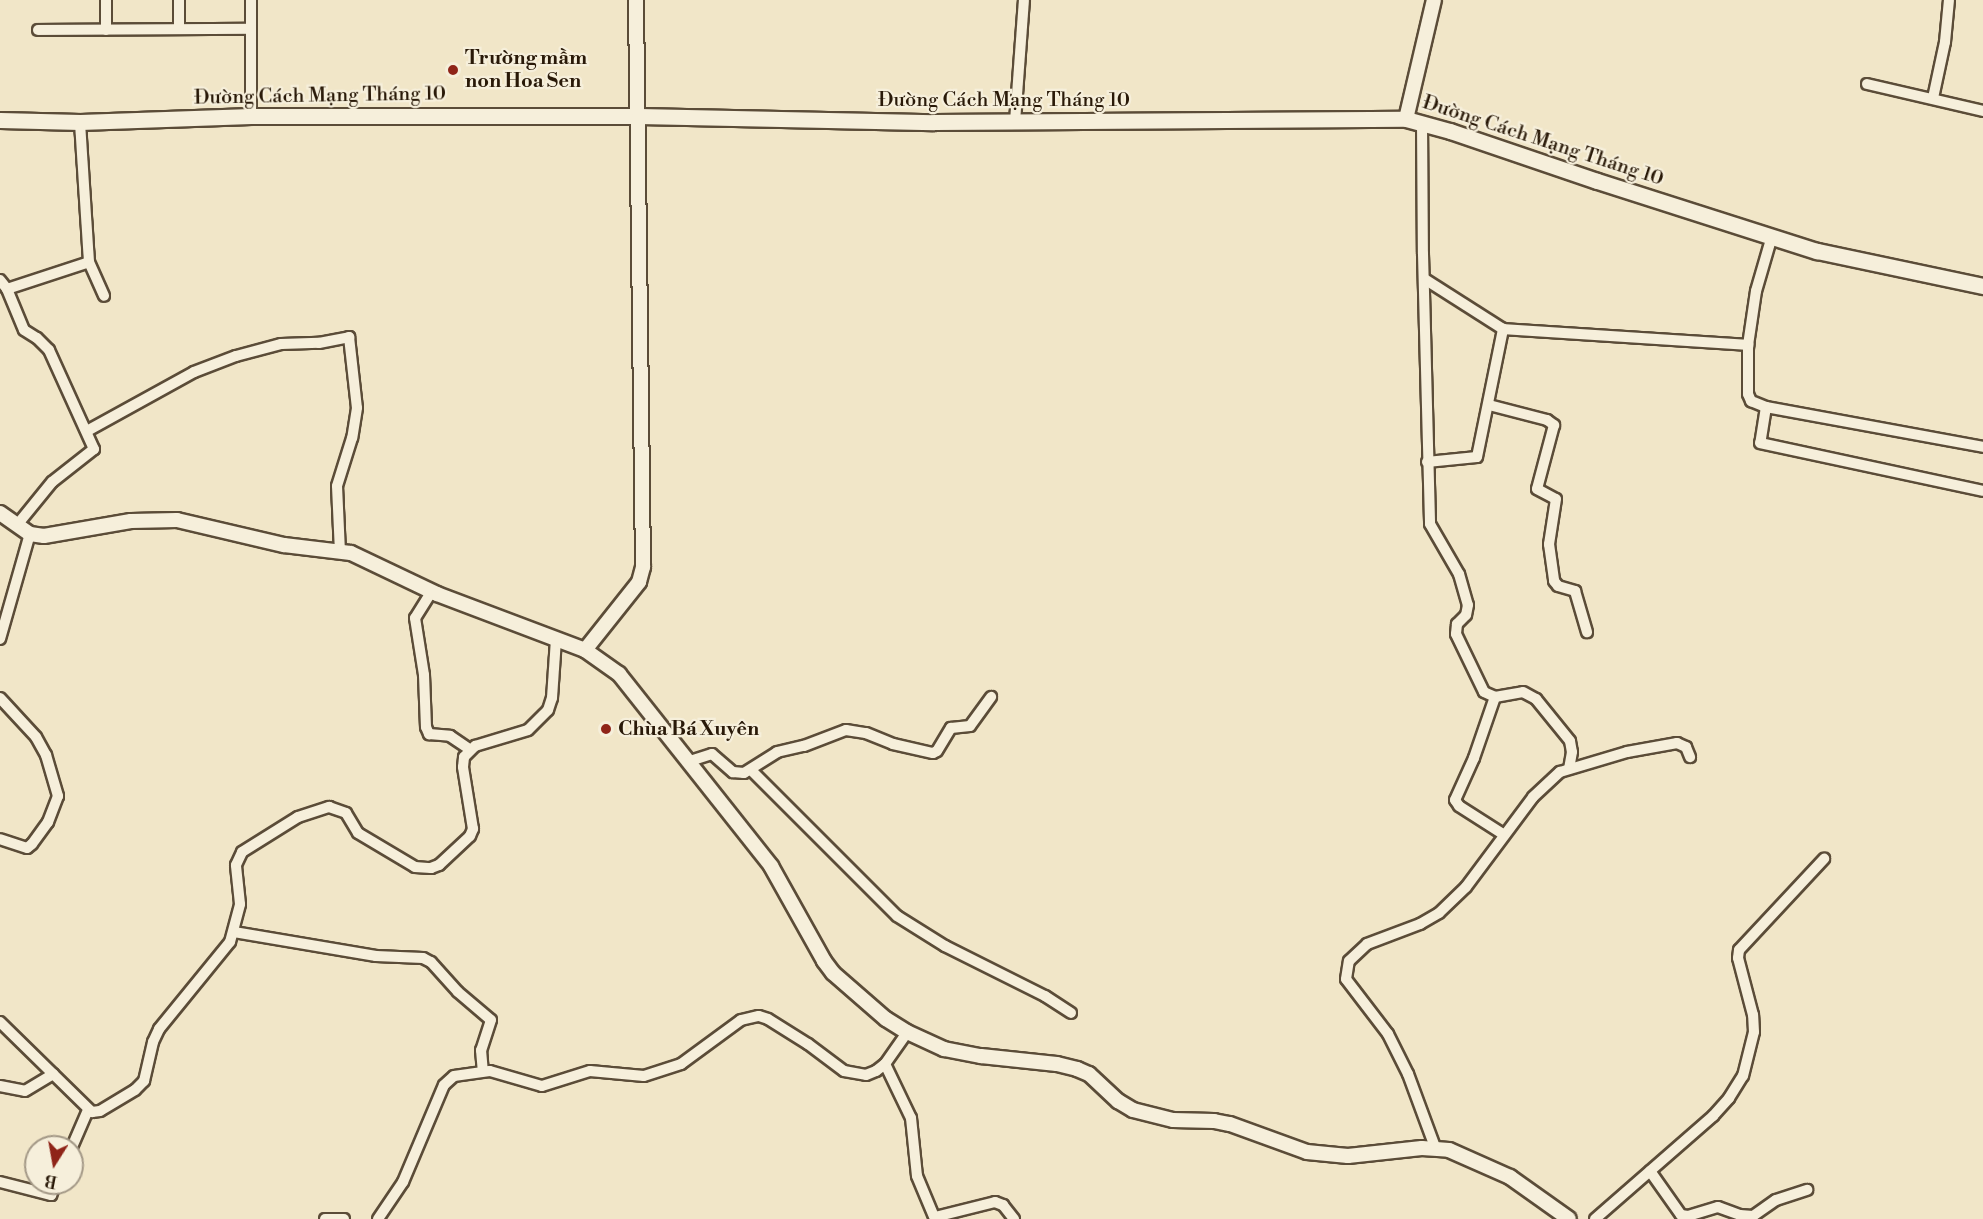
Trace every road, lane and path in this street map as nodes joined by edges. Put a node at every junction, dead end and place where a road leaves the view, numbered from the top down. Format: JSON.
{"nodes":[{"id":1,"x":106,"y":0,"type":"edge"},
{"id":2,"x":179,"y":0,"type":"edge"},
{"id":3,"x":251,"y":0,"type":"edge"},
{"id":4,"x":636,"y":0,"type":"edge"},
{"id":5,"x":1024,"y":0,"type":"edge"},
{"id":6,"x":1434,"y":0,"type":"edge"},
{"id":7,"x":1949,"y":0,"type":"edge"},
{"id":8,"x":179,"y":29,"type":"junction"},
{"id":9,"x":251,"y":29,"type":"junction"},
{"id":10,"x":38,"y":30,"type":"dead end"},
{"id":11,"x":106,"y":30,"type":"junction"},
{"id":12,"x":1867,"y":84,"type":"dead end"},
{"id":13,"x":1933,"y":98,"type":"junction"},
{"id":14,"x":1983,"y":111,"type":"edge"},
{"id":15,"x":251,"y":116,"type":"junction"},
{"id":16,"x":639,"y":116,"type":"junction"},
{"id":17,"x":1406,"y":119,"type":"junction"},
{"id":18,"x":0,"y":120,"type":"edge"},
{"id":19,"x":80,"y":122,"type":"junction"},
{"id":20,"x":1015,"y":122,"type":"junction"},
{"id":21,"x":1422,"y":122,"type":"junction"},
{"id":22,"x":1772,"y":236,"type":"junction"},
{"id":23,"x":89,"y":261,"type":"junction"},
{"id":24,"x":0,"y":280,"type":"edge"},
{"id":25,"x":1425,"y":280,"type":"junction"},
{"id":26,"x":1983,"y":286,"type":"edge"},
{"id":27,"x":7,"y":290,"type":"junction"},
{"id":28,"x":104,"y":296,"type":"dead end"},
{"id":29,"x":1503,"y":329,"type":"junction"},
{"id":30,"x":1748,"y":345,"type":"junction"},
{"id":31,"x":1489,"y":405,"type":"junction"},
{"id":32,"x":1766,"y":407,"type":"junction"},
{"id":33,"x":87,"y":430,"type":"junction"},
{"id":34,"x":1983,"y":447,"type":"edge"},
{"id":35,"x":1427,"y":462,"type":"junction"},
{"id":36,"x":1983,"y":491,"type":"edge"},
{"id":37,"x":0,"y":513,"type":"edge"},
{"id":38,"x":17,"y":525,"type":"junction"},
{"id":39,"x":30,"y":534,"type":"junction"},
{"id":40,"x":340,"y":551,"type":"junction"},
{"id":41,"x":432,"y":591,"type":"junction"},
{"id":42,"x":1587,"y":632,"type":"dead end"},
{"id":43,"x":0,"y":639,"type":"edge"},
{"id":44,"x":556,"y":639,"type":"junction"},
{"id":45,"x":585,"y":650,"type":"junction"},
{"id":46,"x":991,"y":697,"type":"dead end"},
{"id":47,"x":1495,"y":697,"type":"junction"},
{"id":48,"x":0,"y":698,"type":"edge"},
{"id":49,"x":469,"y":749,"type":"junction"},
{"id":50,"x":1690,"y":757,"type":"dead end"},
{"id":51,"x":690,"y":761,"type":"junction"},
{"id":52,"x":1569,"y":769,"type":"junction"},
{"id":53,"x":751,"y":770,"type":"junction"},
{"id":54,"x":1503,"y":834,"type":"junction"},
{"id":55,"x":0,"y":839,"type":"edge"},
{"id":56,"x":1824,"y":859,"type":"dead end"},
{"id":57,"x":234,"y":932,"type":"junction"},
{"id":58,"x":1071,"y":1013,"type":"dead end"},
{"id":59,"x":0,"y":1022,"type":"edge"},
{"id":60,"x":907,"y":1032,"type":"junction"},
{"id":61,"x":885,"y":1064,"type":"junction"},
{"id":62,"x":483,"y":1071,"type":"junction"},
{"id":63,"x":53,"y":1074,"type":"junction"},
{"id":64,"x":0,"y":1086,"type":"edge"},
{"id":65,"x":88,"y":1110,"type":"junction"},
{"id":66,"x":77,"y":1135,"type":"edge"},
{"id":67,"x":1435,"y":1148,"type":"junction"},
{"id":68,"x":1650,"y":1171,"type":"junction"},
{"id":69,"x":0,"y":1182,"type":"edge"},
{"id":70,"x":24,"y":1188,"type":"edge"},
{"id":71,"x":1807,"y":1190,"type":"dead end"},
{"id":72,"x":935,"y":1218,"type":"edge"},
{"id":73,"x":325,"y":1219,"type":"edge"},
{"id":74,"x":344,"y":1219,"type":"edge"},
{"id":75,"x":378,"y":1219,"type":"edge"},
{"id":76,"x":1014,"y":1219,"type":"edge"},
{"id":77,"x":1569,"y":1219,"type":"edge"},
{"id":78,"x":1595,"y":1219,"type":"edge"}],
"edges":[{"from":1,"to":11,"type":"street"},
{"from":2,"to":8,"type":"street"},
{"from":3,"to":9,"type":"street"},
{"from":4,"to":16,"type":"street"},
{"from":5,"to":20,"type":"street"},
{"from":6,"to":17,"type":"street"},
{"from":7,"to":13,"type":"street"},
{"from":8,"to":9,"type":"street"},
{"from":8,"to":11,"type":"street"},
{"from":9,"to":15,"type":"street"},
{"from":10,"to":11,"type":"street"},
{"from":12,"to":13,"type":"street"},
{"from":13,"to":14,"type":"street"},
{"from":15,"to":16,"type":"main road","name":"Đường Cách Mạng Tháng 10"},
{"from":15,"to":19,"type":"main road","name":"Đường Cách Mạng Tháng 10"},
{"from":16,"to":20,"type":"main road","name":"Đường Cách Mạng Tháng 10"},
{"from":16,"to":45,"type":"street"},
{"from":17,"to":20,"type":"main road","name":"Đường Cách Mạng Tháng 10"},
{"from":17,"to":21,"type":"main road","name":"Đường Cách Mạng Tháng 10"},
{"from":18,"to":19,"type":"main road","name":"Đường Cách Mạng Tháng 10"},
{"from":19,"to":23,"type":"street"},
{"from":21,"to":22,"type":"main road","name":"Đường Cách Mạng Tháng 10"},
{"from":21,"to":25,"type":"street"},
{"from":22,"to":26,"type":"main road","name":"Đường Cách Mạng Tháng 10"},
{"from":22,"to":30,"type":"street"},
{"from":23,"to":27,"type":"street"},
{"from":23,"to":28,"type":"street"},
{"from":24,"to":27,"type":"street"},
{"from":25,"to":29,"type":"street"},
{"from":25,"to":35,"type":"street"},
{"from":27,"to":33,"type":"street"},
{"from":29,"to":30,"type":"street"},
{"from":29,"to":31,"type":"street"},
{"from":30,"to":32,"type":"street"},
{"from":31,"to":35,"type":"street"},
{"from":31,"to":42,"type":"street"},
{"from":32,"to":34,"type":"street"},
{"from":32,"to":36,"type":"street"},
{"from":33,"to":38,"type":"street"},
{"from":33,"to":40,"type":"street"},
{"from":35,"to":47,"type":"street"},
{"from":37,"to":38,"type":"street"},
{"from":38,"to":39,"type":"street"},
{"from":39,"to":40,"type":"street"},
{"from":39,"to":43,"type":"street"},
{"from":40,"to":41,"type":"street"},
{"from":41,"to":44,"type":"street"},
{"from":41,"to":49,"type":"street"},
{"from":44,"to":45,"type":"street"},
{"from":44,"to":49,"type":"street"},
{"from":45,"to":51,"type":"street"},
{"from":46,"to":53,"type":"street"},
{"from":47,"to":52,"type":"street"},
{"from":47,"to":54,"type":"street"},
{"from":48,"to":55,"type":"street"},
{"from":49,"to":57,"type":"street"},
{"from":50,"to":52,"type":"street"},
{"from":51,"to":53,"type":"street"},
{"from":51,"to":60,"type":"street"},
{"from":52,"to":54,"type":"street"},
{"from":53,"to":58,"type":"street"},
{"from":54,"to":67,"type":"street"},
{"from":56,"to":68,"type":"street"},
{"from":57,"to":62,"type":"street"},
{"from":57,"to":65,"type":"street"},
{"from":59,"to":63,"type":"street"},
{"from":60,"to":61,"type":"street"},
{"from":60,"to":67,"type":"street"},
{"from":61,"to":62,"type":"street"},
{"from":61,"to":72,"type":"street"},
{"from":62,"to":75,"type":"street"},
{"from":63,"to":64,"type":"street"},
{"from":63,"to":65,"type":"street"},
{"from":65,"to":66,"type":"street"},
{"from":67,"to":77,"type":"street"},
{"from":68,"to":71,"type":"street"},
{"from":68,"to":78,"type":"street"},
{"from":69,"to":70,"type":"street"},
{"from":72,"to":76,"type":"street"},
{"from":73,"to":74,"type":"street"}]}
